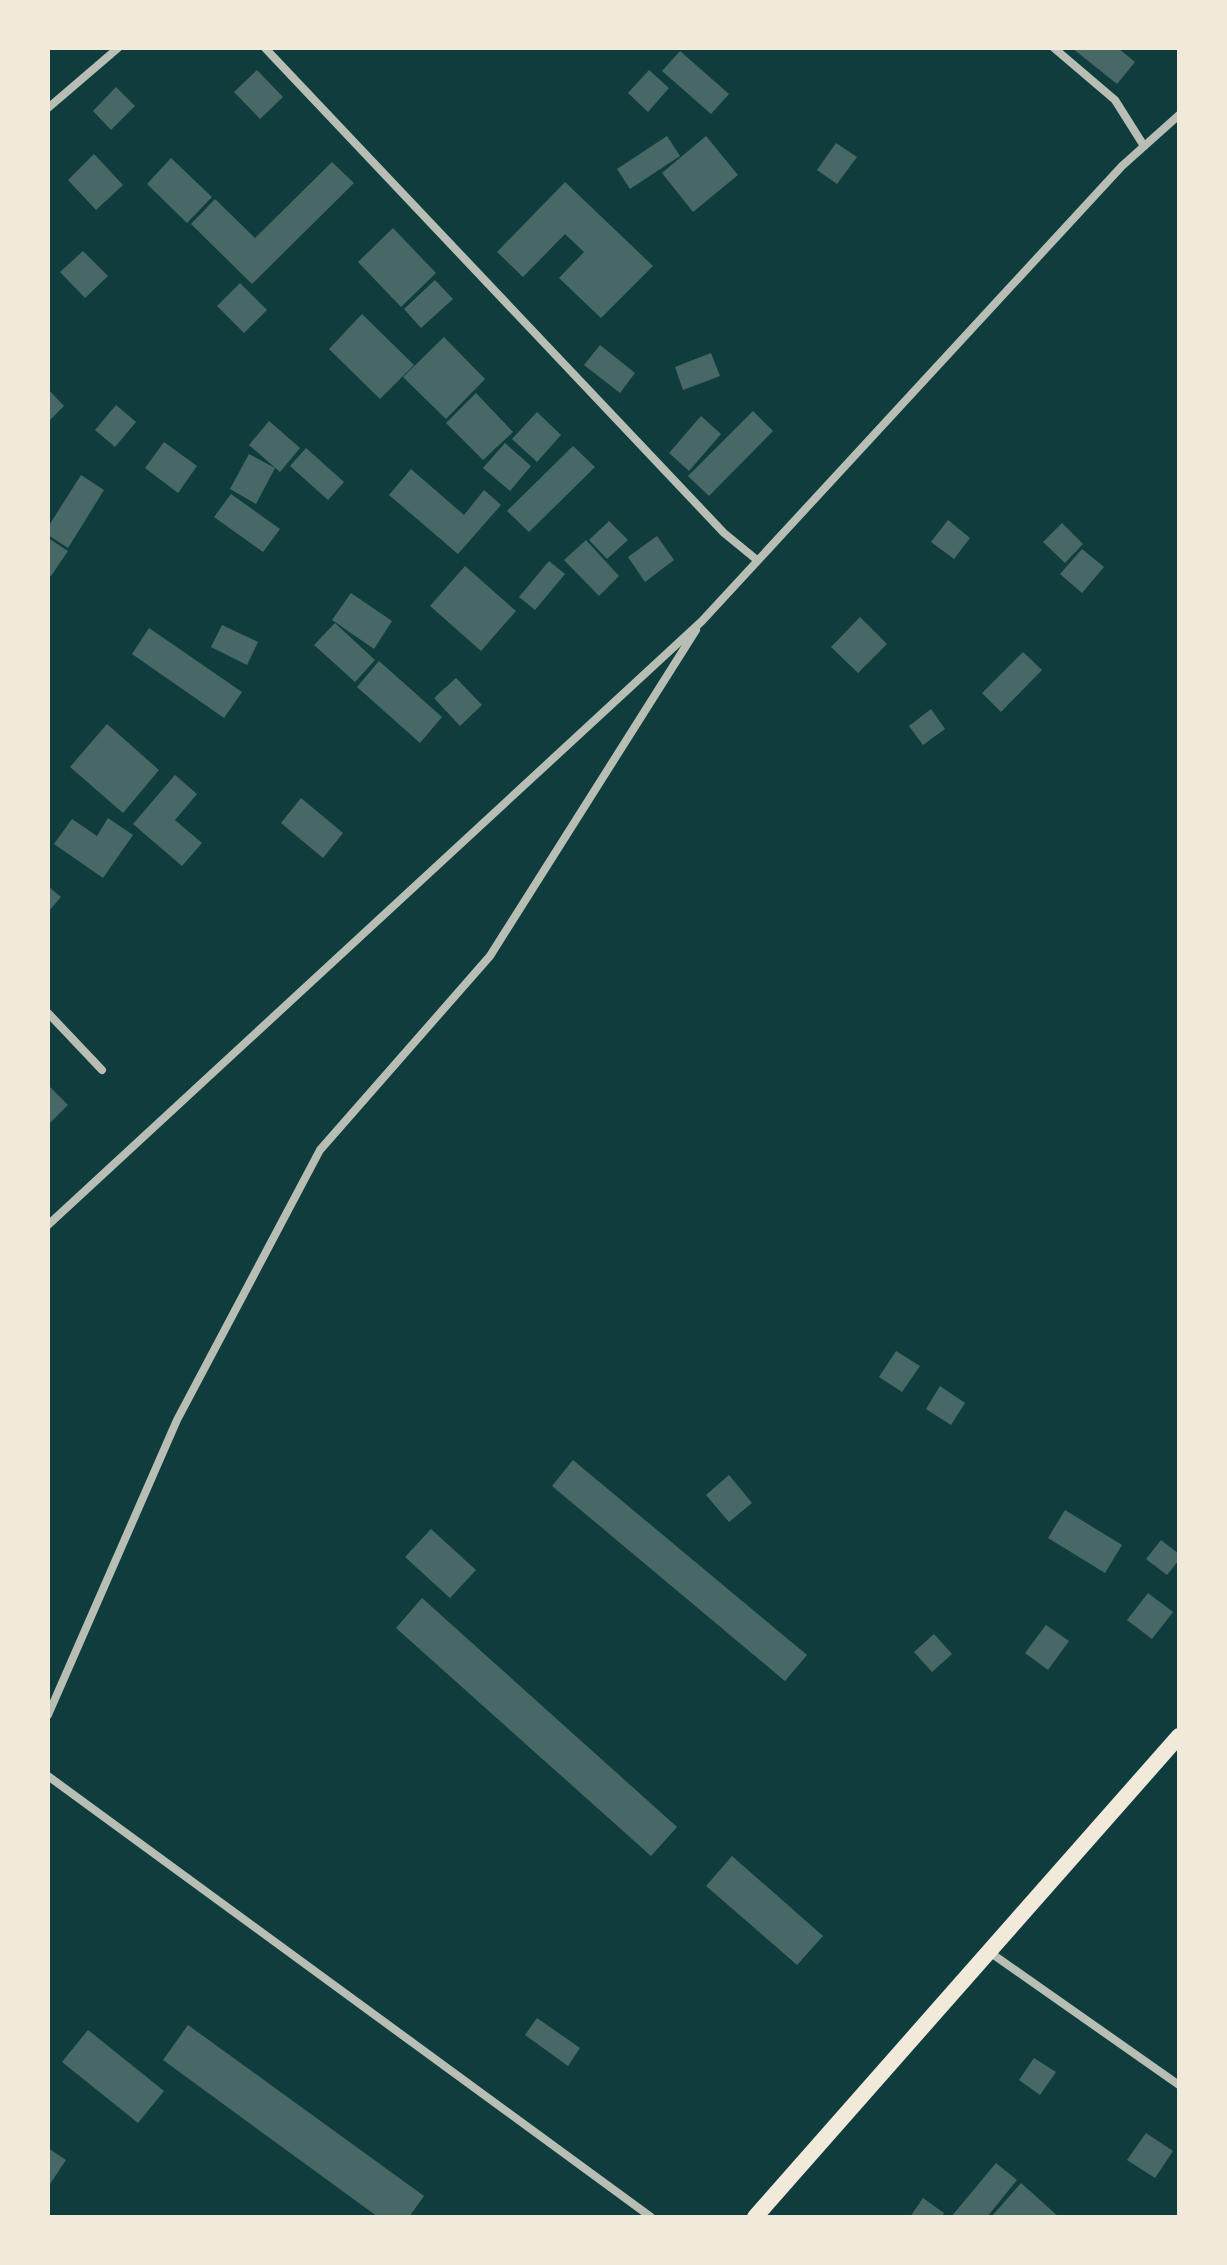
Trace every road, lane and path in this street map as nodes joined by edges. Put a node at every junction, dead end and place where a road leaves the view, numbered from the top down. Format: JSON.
{"nodes":[{"id":1,"x":118,"y":48,"type":"edge"},
{"id":2,"x":265,"y":48,"type":"edge"},
{"id":3,"x":1054,"y":48,"type":"edge"},
{"id":4,"x":48,"y":108,"type":"edge"},
{"id":5,"x":1179,"y":115,"type":"edge"},
{"id":6,"x":1144,"y":146,"type":"junction"},
{"id":7,"x":757,"y":560,"type":"junction"},
{"id":8,"x":702,"y":621,"type":"junction"},
{"id":9,"x":48,"y":1013,"type":"edge"},
{"id":10,"x":102,"y":1070,"type":"dead end"},
{"id":11,"x":48,"y":1225,"type":"edge"},
{"id":12,"x":48,"y":1715,"type":"edge"},
{"id":13,"x":1179,"y":1736,"type":"edge"},
{"id":14,"x":48,"y":1776,"type":"edge"},
{"id":15,"x":988,"y":1951,"type":"junction"},
{"id":16,"x":1179,"y":2085,"type":"edge"},
{"id":17,"x":758,"y":2216,"type":"edge"},
{"id":18,"x":651,"y":2217,"type":"edge"}],
"edges":[{"from":1,"to":4,"type":"street"},
{"from":2,"to":7,"type":"street"},
{"from":3,"to":6,"type":"street"},
{"from":5,"to":6,"type":"street"},
{"from":6,"to":7,"type":"street"},
{"from":7,"to":8,"type":"street"},
{"from":8,"to":11,"type":"street"},
{"from":8,"to":12,"type":"street"},
{"from":9,"to":10,"type":"street"},
{"from":13,"to":15,"type":"main road"},
{"from":14,"to":18,"type":"street"},
{"from":15,"to":16,"type":"street"},
{"from":15,"to":17,"type":"main road"}]}
